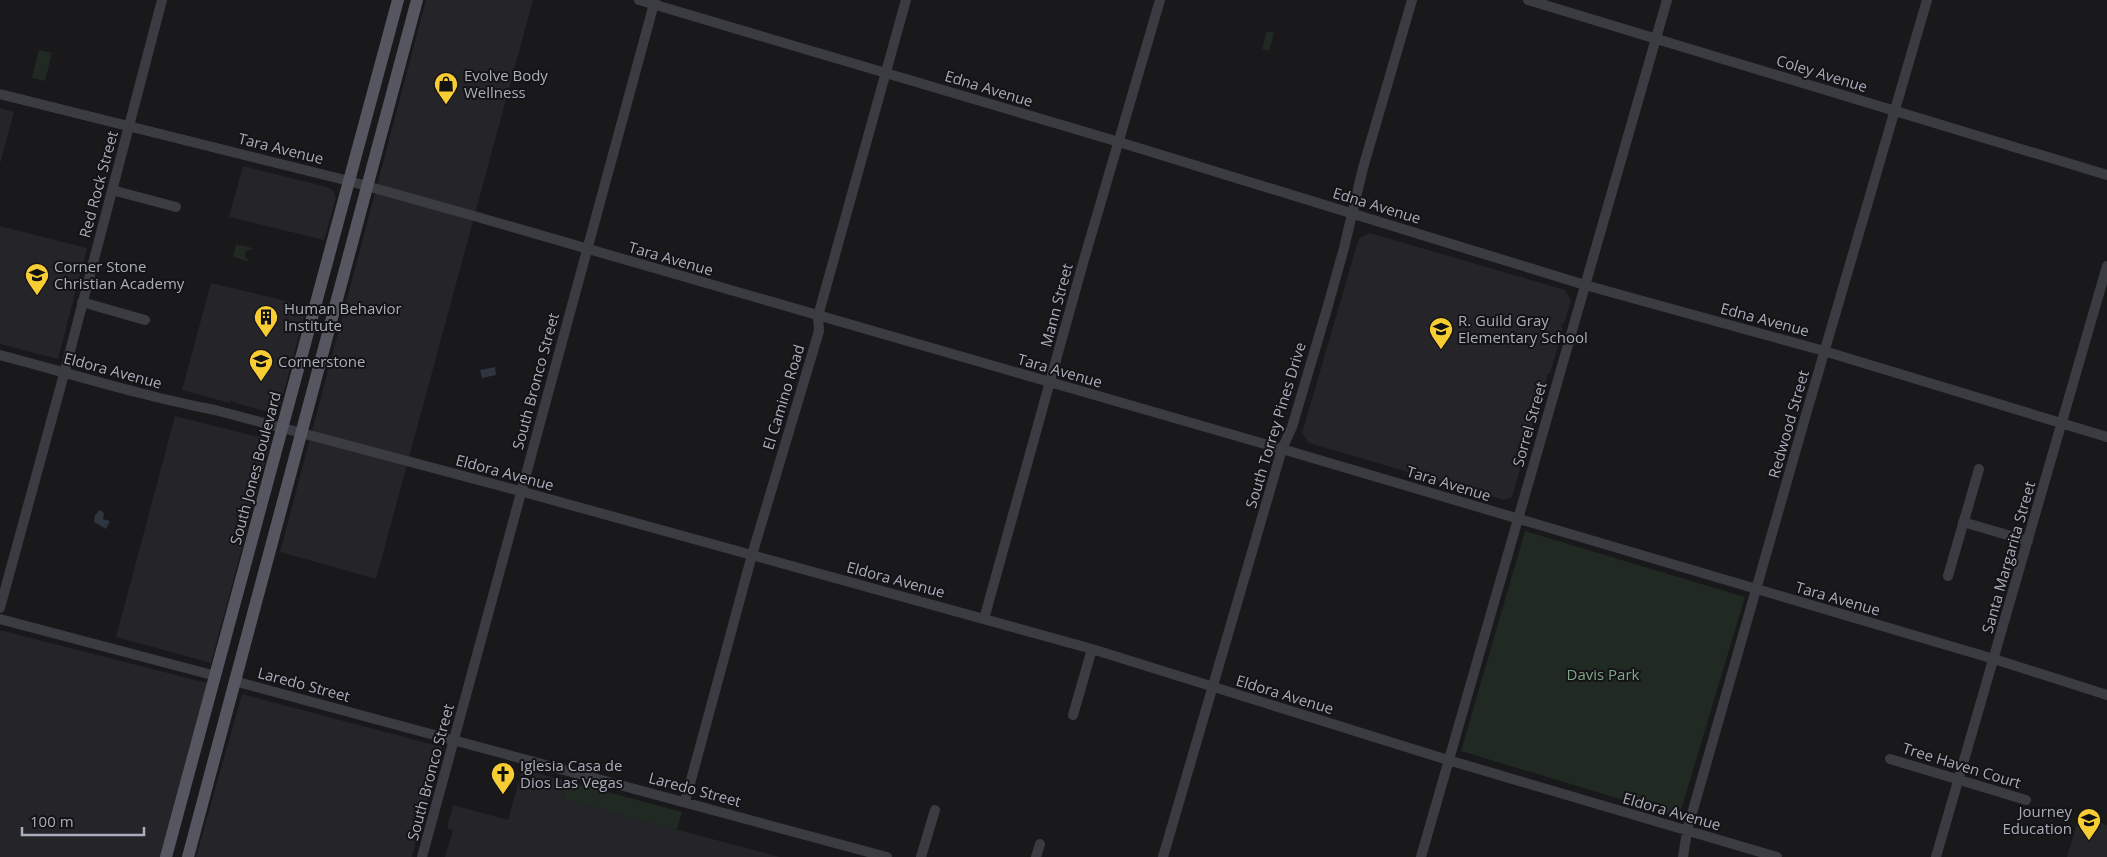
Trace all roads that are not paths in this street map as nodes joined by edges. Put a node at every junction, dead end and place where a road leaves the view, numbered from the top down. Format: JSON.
{"nodes":[{"id":1,"x":162,"y":0,"type":"edge"},
{"id":2,"x":398,"y":0,"type":"edge"},
{"id":3,"x":417,"y":0,"type":"edge"},
{"id":4,"x":639,"y":0,"type":"edge"},
{"id":5,"x":906,"y":0,"type":"edge"},
{"id":6,"x":1160,"y":0,"type":"edge"},
{"id":7,"x":1412,"y":0,"type":"edge"},
{"id":8,"x":1528,"y":0,"type":"edge"},
{"id":9,"x":1667,"y":0,"type":"edge"},
{"id":10,"x":1928,"y":0,"type":"edge"},
{"id":11,"x":654,"y":2,"type":"edge"},
{"id":12,"x":1656,"y":39,"type":"junction"},
{"id":13,"x":886,"y":73,"type":"junction"},
{"id":14,"x":0,"y":94,"type":"edge"},
{"id":15,"x":1895,"y":110,"type":"junction"},
{"id":16,"x":129,"y":126,"type":"junction"},
{"id":17,"x":1119,"y":142,"type":"junction"},
{"id":18,"x":2107,"y":175,"type":"edge"},
{"id":19,"x":349,"y":181,"type":"junction"},
{"id":20,"x":367,"y":186,"type":"junction"},
{"id":21,"x":112,"y":190,"type":"junction"},
{"id":22,"x":176,"y":207,"type":"dead end"},
{"id":23,"x":1352,"y":212,"type":"junction"},
{"id":24,"x":587,"y":249,"type":"junction"},
{"id":25,"x":2107,"y":266,"type":"edge"},
{"id":26,"x":1585,"y":285,"type":"junction"},
{"id":27,"x":82,"y":302,"type":"junction"},
{"id":28,"x":818,"y":316,"type":"junction"},
{"id":29,"x":145,"y":320,"type":"dead end"},
{"id":30,"x":1824,"y":351,"type":"junction"},
{"id":31,"x":0,"y":355,"type":"edge"},
{"id":32,"x":64,"y":374,"type":"junction"},
{"id":33,"x":1050,"y":383,"type":"junction"},
{"id":34,"x":2062,"y":424,"type":"junction"},
{"id":35,"x":283,"y":428,"type":"junction"},
{"id":36,"x":301,"y":433,"type":"junction"},
{"id":37,"x":2107,"y":437,"type":"edge"},
{"id":38,"x":1282,"y":449,"type":"junction"},
{"id":39,"x":1979,"y":469,"type":"dead end"},
{"id":40,"x":520,"y":491,"type":"junction"},
{"id":41,"x":1517,"y":519,"type":"junction"},
{"id":42,"x":1964,"y":522,"type":"junction"},
{"id":43,"x":2028,"y":541,"type":"junction"},
{"id":44,"x":752,"y":555,"type":"junction"},
{"id":45,"x":1948,"y":576,"type":"dead end"},
{"id":46,"x":1756,"y":590,"type":"junction"},
{"id":47,"x":0,"y":608,"type":"edge"},
{"id":48,"x":0,"y":619,"type":"edge"},
{"id":49,"x":984,"y":619,"type":"junction"},
{"id":50,"x":230,"y":625,"type":"junction"},
{"id":51,"x":1092,"y":649,"type":"junction"},
{"id":52,"x":1994,"y":659,"type":"junction"},
{"id":53,"x":216,"y":676,"type":"junction"},
{"id":54,"x":234,"y":681,"type":"junction"},
{"id":55,"x":1212,"y":687,"type":"junction"},
{"id":56,"x":2107,"y":695,"type":"edge"},
{"id":57,"x":1073,"y":715,"type":"dead end"},
{"id":58,"x":454,"y":740,"type":"junction"},
{"id":59,"x":1890,"y":759,"type":"dead end"},
{"id":60,"x":1448,"y":760,"type":"junction"},
{"id":61,"x":1959,"y":780,"type":"junction"},
{"id":62,"x":2026,"y":800,"type":"dead end"},
{"id":63,"x":685,"y":802,"type":"junction"},
{"id":64,"x":935,"y":810,"type":"dead end"},
{"id":65,"x":1687,"y":831,"type":"junction"},
{"id":66,"x":1040,"y":844,"type":"dead end"},
{"id":67,"x":166,"y":857,"type":"edge"},
{"id":68,"x":188,"y":857,"type":"edge"},
{"id":69,"x":422,"y":857,"type":"edge"},
{"id":70,"x":886,"y":857,"type":"edge"},
{"id":71,"x":921,"y":857,"type":"edge"},
{"id":72,"x":1036,"y":857,"type":"edge"},
{"id":73,"x":1163,"y":857,"type":"edge"},
{"id":74,"x":1421,"y":857,"type":"edge"},
{"id":75,"x":1683,"y":857,"type":"edge"},
{"id":76,"x":1777,"y":857,"type":"edge"},
{"id":77,"x":1936,"y":857,"type":"edge"}],
"edges":[{"from":1,"to":16,"type":"street","name":"Red Rock Street"},
{"from":2,"to":19,"type":"main road","name":"South Jones Boulevard"},
{"from":3,"to":20,"type":"main road"},
{"from":4,"to":11,"type":"street","name":"Edna Avenue"},
{"from":5,"to":13,"type":"street","name":"El Camino Road"},
{"from":6,"to":17,"type":"street","name":"Mann Street"},
{"from":7,"to":23,"type":"street","name":"South Torrey Pines Drive"},
{"from":8,"to":12,"type":"street","name":"Coley Avenue"},
{"from":9,"to":12,"type":"street","name":"Sorrel Street"},
{"from":10,"to":15,"type":"street","name":"Redwood Street"},
{"from":11,"to":13,"type":"street","name":"Edna Avenue"},
{"from":11,"to":24,"type":"street","name":"South Bronco Street"},
{"from":12,"to":15,"type":"street","name":"Coley Avenue"},
{"from":12,"to":26,"type":"street","name":"Sorrel Street"},
{"from":13,"to":17,"type":"street","name":"Edna Avenue"},
{"from":13,"to":28,"type":"street","name":"El Camino Road"},
{"from":14,"to":16,"type":"street","name":"Tara Avenue"},
{"from":15,"to":18,"type":"street","name":"Coley Avenue"},
{"from":15,"to":30,"type":"street","name":"Redwood Street"},
{"from":16,"to":19,"type":"street","name":"Tara Avenue"},
{"from":16,"to":21,"type":"street","name":"Red Rock Street"},
{"from":17,"to":23,"type":"street","name":"Edna Avenue"},
{"from":17,"to":33,"type":"street","name":"Mann Street"},
{"from":19,"to":20,"type":"street","name":"Tara Avenue"},
{"from":19,"to":35,"type":"main road","name":"South Jones Boulevard"},
{"from":20,"to":24,"type":"street","name":"Tara Avenue"},
{"from":20,"to":36,"type":"main road"},
{"from":21,"to":22,"type":"street"},
{"from":21,"to":27,"type":"street","name":"Red Rock Street"},
{"from":23,"to":26,"type":"street","name":"Edna Avenue"},
{"from":23,"to":38,"type":"street","name":"South Torrey Pines Drive"},
{"from":24,"to":28,"type":"street","name":"Tara Avenue"},
{"from":24,"to":40,"type":"street","name":"South Bronco Street"},
{"from":25,"to":34,"type":"street","name":"Santa Margarita Street"},
{"from":26,"to":30,"type":"street","name":"Edna Avenue"},
{"from":26,"to":41,"type":"street","name":"Sorrel Street"},
{"from":27,"to":29,"type":"street"},
{"from":27,"to":32,"type":"street","name":"Red Rock Street"},
{"from":28,"to":33,"type":"street","name":"Tara Avenue"},
{"from":28,"to":44,"type":"street","name":"El Camino Road"},
{"from":30,"to":34,"type":"street","name":"Edna Avenue"},
{"from":30,"to":46,"type":"street","name":"Redwood Street"},
{"from":31,"to":32,"type":"street","name":"Eldora Avenue"},
{"from":32,"to":35,"type":"street","name":"Eldora Avenue"},
{"from":32,"to":47,"type":"street","name":"Red Rock Street"},
{"from":33,"to":38,"type":"street","name":"Tara Avenue"},
{"from":33,"to":49,"type":"street","name":"Mann Street"},
{"from":34,"to":37,"type":"street","name":"Edna Avenue"},
{"from":34,"to":43,"type":"street","name":"Santa Margarita Street"},
{"from":35,"to":36,"type":"street","name":"Eldora Avenue"},
{"from":35,"to":50,"type":"main road","name":"South Jones Boulevard"},
{"from":36,"to":40,"type":"street","name":"Eldora Avenue"},
{"from":36,"to":54,"type":"main road"},
{"from":38,"to":41,"type":"street","name":"Tara Avenue"},
{"from":38,"to":55,"type":"street","name":"South Torrey Pines Drive"},
{"from":39,"to":42,"type":"street"},
{"from":40,"to":44,"type":"street","name":"Eldora Avenue"},
{"from":40,"to":58,"type":"street","name":"South Bronco Street"},
{"from":41,"to":46,"type":"street","name":"Tara Avenue"},
{"from":41,"to":60,"type":"street","name":"Sorrel Street"},
{"from":42,"to":43,"type":"street"},
{"from":42,"to":45,"type":"street"},
{"from":43,"to":52,"type":"street","name":"Santa Margarita Street"},
{"from":44,"to":49,"type":"street","name":"Eldora Avenue"},
{"from":44,"to":63,"type":"street","name":"El Camino Road"},
{"from":46,"to":52,"type":"street","name":"Tara Avenue"},
{"from":46,"to":65,"type":"street","name":"Redwood Street"},
{"from":48,"to":53,"type":"street"},
{"from":49,"to":51,"type":"street","name":"Eldora Avenue"},
{"from":50,"to":53,"type":"main road","name":"South Jones Boulevard"},
{"from":50,"to":54,"type":"main road"},
{"from":51,"to":55,"type":"street","name":"Eldora Avenue"},
{"from":51,"to":57,"type":"street"},
{"from":52,"to":56,"type":"street","name":"Tara Avenue"},
{"from":52,"to":61,"type":"street","name":"Santa Margarita Street"},
{"from":53,"to":67,"type":"main road","name":"South Jones Boulevard"},
{"from":54,"to":58,"type":"street","name":"Laredo Street"},
{"from":54,"to":68,"type":"main road"},
{"from":55,"to":60,"type":"street","name":"Eldora Avenue"},
{"from":55,"to":73,"type":"street","name":"South Torrey Pines Drive"},
{"from":58,"to":63,"type":"street","name":"Laredo Street"},
{"from":58,"to":69,"type":"street","name":"South Bronco Street"},
{"from":59,"to":61,"type":"street","name":"Tree Haven Court"},
{"from":60,"to":65,"type":"street","name":"Eldora Avenue"},
{"from":60,"to":74,"type":"street","name":"Sorrel Street"},
{"from":61,"to":62,"type":"street","name":"Tree Haven Court"},
{"from":61,"to":77,"type":"street","name":"Santa Margarita Street"},
{"from":63,"to":70,"type":"street","name":"Laredo Street"},
{"from":64,"to":71,"type":"street"},
{"from":65,"to":75,"type":"street","name":"Redwood Street"},
{"from":65,"to":76,"type":"street","name":"Eldora Avenue"},
{"from":66,"to":72,"type":"street"}]}
